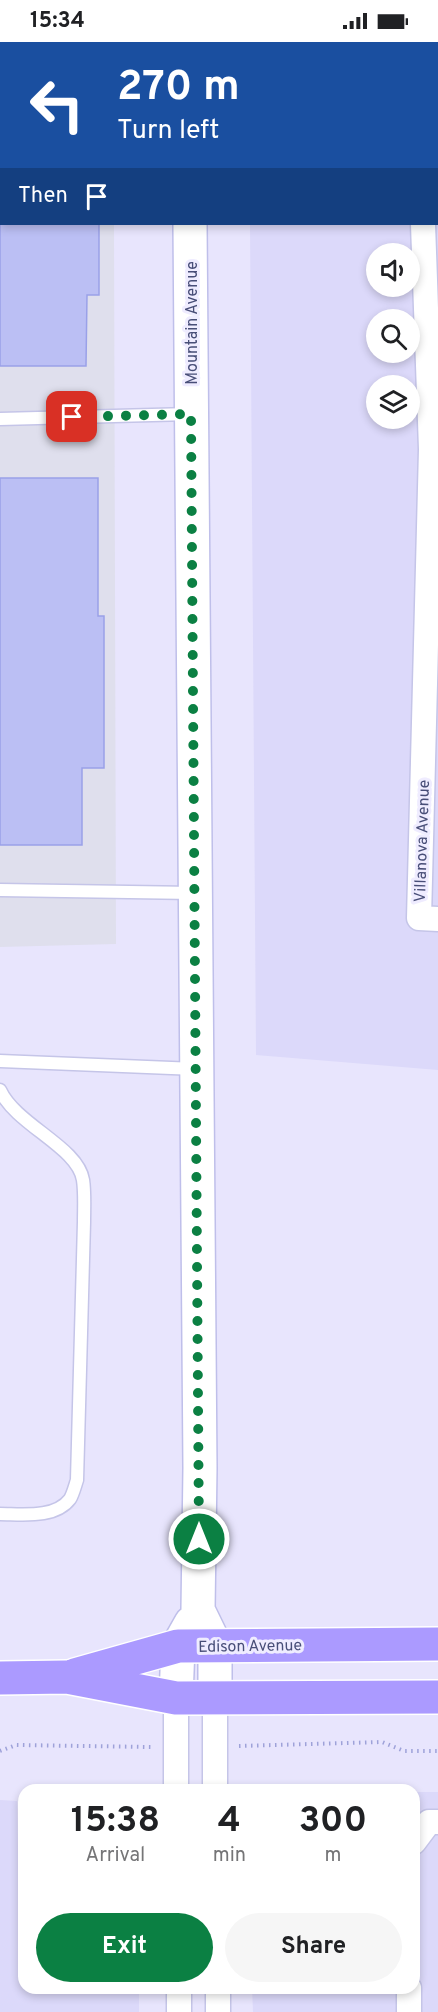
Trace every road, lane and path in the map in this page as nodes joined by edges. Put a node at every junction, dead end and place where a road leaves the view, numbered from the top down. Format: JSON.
{"nodes":[{"id":1,"x":190,"y":225,"type":"edge"},
{"id":2,"x":423,"y":225,"type":"edge"},
{"id":3,"x":432,"y":291,"type":"edge"},
{"id":4,"x":191,"y":414,"type":"junction"},
{"id":5,"x":0,"y":419,"type":"edge"},
{"id":6,"x":433,"y":611,"type":"edge"},
{"id":7,"x":0,"y":890,"type":"edge"},
{"id":8,"x":195,"y":893,"type":"junction"},
{"id":9,"x":428,"y":918,"type":"edge"},
{"id":10,"x":0,"y":1061,"type":"edge"},
{"id":11,"x":197,"y":1069,"type":"junction"},
{"id":12,"x":0,"y":1090,"type":"edge"},
{"id":13,"x":0,"y":1514,"type":"edge"},
{"id":14,"x":198,"y":1610,"type":"junction"},
{"id":15,"x":438,"y":1644,"type":"edge"},
{"id":16,"x":215,"y":1645,"type":"junction"},
{"id":17,"x":177,"y":1646,"type":"junction"},
{"id":18,"x":67,"y":1677,"type":"junction"},
{"id":19,"x":0,"y":1678,"type":"edge"},
{"id":20,"x":438,"y":1696,"type":"edge"},
{"id":21,"x":176,"y":1698,"type":"junction"},
{"id":22,"x":215,"y":1698,"type":"junction"},
{"id":23,"x":248,"y":1745,"type":"dead end"},
{"id":24,"x":145,"y":1746,"type":"dead end"},
{"id":25,"x":0,"y":1751,"type":"edge"},
{"id":26,"x":438,"y":1751,"type":"edge"},
{"id":27,"x":176,"y":1784,"type":"edge"},
{"id":28,"x":215,"y":1784,"type":"edge"},
{"id":29,"x":438,"y":1822,"type":"edge"},
{"id":30,"x":420,"y":1834,"type":"edge"},
{"id":31,"x":179,"y":1994,"type":"edge"},
{"id":32,"x":218,"y":1994,"type":"edge"},
{"id":33,"x":409,"y":1994,"type":"edge"},
{"id":34,"x":179,"y":2012,"type":"edge"},
{"id":35,"x":218,"y":2012,"type":"edge"},
{"id":36,"x":409,"y":2012,"type":"edge"}],
"edges":[{"from":1,"to":4,"type":"main road","name":"Mountain Avenue"},
{"from":2,"to":3,"type":"street","name":"Villanova Avenue"},
{"from":3,"to":6,"type":"street","name":"Villanova Avenue"},
{"from":4,"to":5,"type":"lane"},
{"from":4,"to":8,"type":"main road","name":"Mountain Avenue"},
{"from":6,"to":9,"type":"street","name":"Villanova Avenue"},
{"from":7,"to":8,"type":"lane"},
{"from":8,"to":11,"type":"main road","name":"Mountain Avenue"},
{"from":10,"to":11,"type":"lane"},
{"from":11,"to":14,"type":"main road","name":"Mountain Avenue"},
{"from":12,"to":13,"type":"lane"},
{"from":14,"to":16,"type":"main road","name":"Mountain Avenue"},
{"from":14,"to":17,"type":"main road","name":"Mountain Avenue"},
{"from":15,"to":16,"type":"main road","name":"Edison Avenue"},
{"from":16,"to":17,"type":"main road","name":"Edison Avenue"},
{"from":16,"to":22,"type":"main road","name":"Mountain Avenue"},
{"from":17,"to":18,"type":"main road","name":"Edison Avenue"},
{"from":17,"to":21,"type":"main road","name":"Mountain Avenue"},
{"from":18,"to":19,"type":"main road","name":"Edison Avenue"},
{"from":18,"to":21,"type":"main road","name":"Edison Avenue"},
{"from":20,"to":22,"type":"main road","name":"Edison Avenue"},
{"from":21,"to":22,"type":"main road","name":"Edison Avenue"},
{"from":21,"to":27,"type":"street","name":"Mountain Avenue"},
{"from":22,"to":28,"type":"street","name":"Mountain Avenue"},
{"from":23,"to":26,"type":"path"},
{"from":24,"to":25,"type":"path"},
{"from":29,"to":30,"type":"street"},
{"from":31,"to":34,"type":"street"},
{"from":32,"to":35,"type":"street"},
{"from":33,"to":36,"type":"street"}]}
